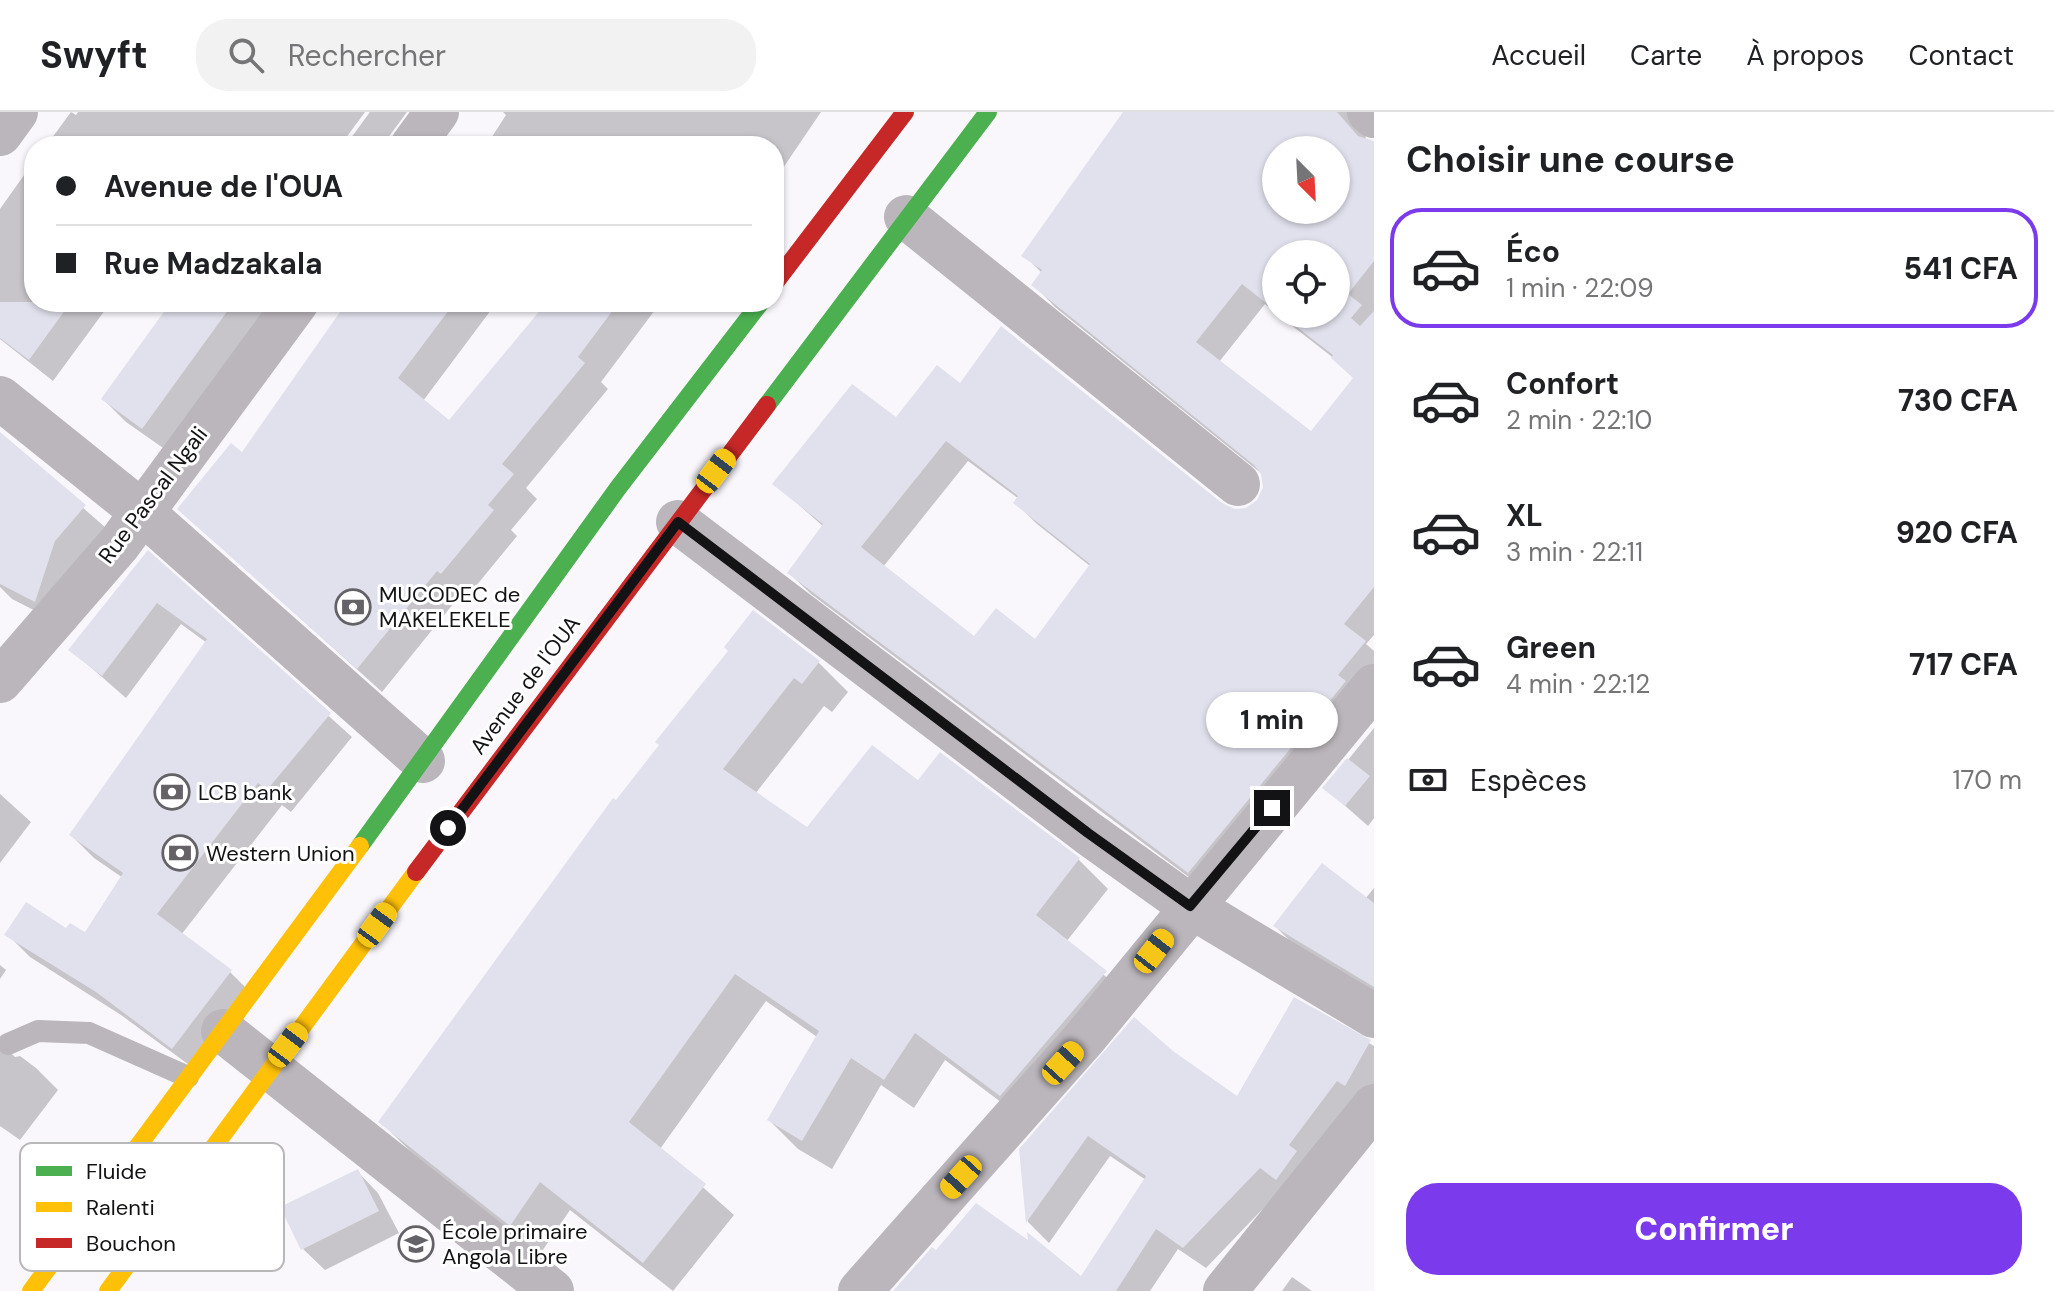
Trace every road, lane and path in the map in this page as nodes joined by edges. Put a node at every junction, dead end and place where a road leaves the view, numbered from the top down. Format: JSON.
{"nodes":[{"id":1,"x":16,"y":112,"type":"edge"},
{"id":2,"x":437,"y":112,"type":"edge"},
{"id":3,"x":905,"y":112,"type":"edge"},
{"id":4,"x":988,"y":112,"type":"edge"},
{"id":5,"x":1369,"y":112,"type":"edge"},
{"id":6,"x":1374,"y":116,"type":"edge"},
{"id":7,"x":0,"y":134,"type":"edge"},
{"id":8,"x":419,"y":136,"type":"edge"},
{"id":9,"x":906,"y":217,"type":"junction"},
{"id":10,"x":784,"y":271,"type":"edge"},
{"id":11,"x":290,"y":312,"type":"edge"},
{"id":12,"x":753,"y":312,"type":"edge"},
{"id":13,"x":0,"y":398,"type":"edge"},
{"id":14,"x":1238,"y":484,"type":"dead end"},
{"id":15,"x":142,"y":512,"type":"junction"},
{"id":16,"x":678,"y":522,"type":"junction"},
{"id":17,"x":6,"y":662,"type":"edge"},
{"id":18,"x":1374,"y":686,"type":"edge"},
{"id":19,"x":423,"y":761,"type":"junction"},
{"id":20,"x":1190,"y":906,"type":"junction"},
{"id":21,"x":1374,"y":1016,"type":"edge"},
{"id":22,"x":223,"y":1031,"type":"junction"},
{"id":23,"x":8,"y":1044,"type":"dead end"},
{"id":24,"x":270,"y":1069,"type":"junction"},
{"id":25,"x":188,"y":1077,"type":"junction"},
{"id":26,"x":1374,"y":1106,"type":"edge"},
{"id":27,"x":140,"y":1143,"type":"edge"},
{"id":28,"x":216,"y":1143,"type":"edge"},
{"id":29,"x":46,"y":1271,"type":"edge"},
{"id":30,"x":123,"y":1271,"type":"edge"},
{"id":31,"x":31,"y":1291,"type":"edge"},
{"id":32,"x":108,"y":1291,"type":"edge"},
{"id":33,"x":552,"y":1291,"type":"edge"},
{"id":34,"x":860,"y":1291,"type":"edge"},
{"id":35,"x":1225,"y":1291,"type":"edge"}],
"edges":[{"from":1,"to":7,"type":"street"},
{"from":2,"to":8,"type":"street"},
{"from":3,"to":10,"type":"main road"},
{"from":4,"to":9,"type":"main road","name":"Avenue de l'OUA"},
{"from":5,"to":6,"type":"street"},
{"from":9,"to":14,"type":"street"},
{"from":9,"to":16,"type":"main road","name":"Avenue de l'OUA"},
{"from":11,"to":15,"type":"street","name":"Rue Pascal Ngali"},
{"from":12,"to":19,"type":"main road","name":"Avenue de l'OUA"},
{"from":13,"to":15,"type":"street"},
{"from":15,"to":17,"type":"street","name":"Rue Pascal Ngali"},
{"from":15,"to":19,"type":"street"},
{"from":16,"to":20,"type":"street"},
{"from":16,"to":24,"type":"main road","name":"Avenue de l'OUA"},
{"from":18,"to":20,"type":"street"},
{"from":19,"to":22,"type":"main road","name":"Avenue de l'OUA"},
{"from":20,"to":21,"type":"street"},
{"from":20,"to":34,"type":"street"},
{"from":22,"to":24,"type":"street"},
{"from":22,"to":25,"type":"main road","name":"Avenue de l'OUA"},
{"from":23,"to":25,"type":"lane"},
{"from":24,"to":28,"type":"main road","name":"Avenue de l'OUA"},
{"from":24,"to":33,"type":"street"},
{"from":25,"to":27,"type":"main road","name":"Avenue de l'OUA"},
{"from":26,"to":35,"type":"street"},
{"from":29,"to":31,"type":"main road","name":"Avenue de l'OUA"},
{"from":30,"to":32,"type":"main road","name":"Avenue de l'OUA"}]}
